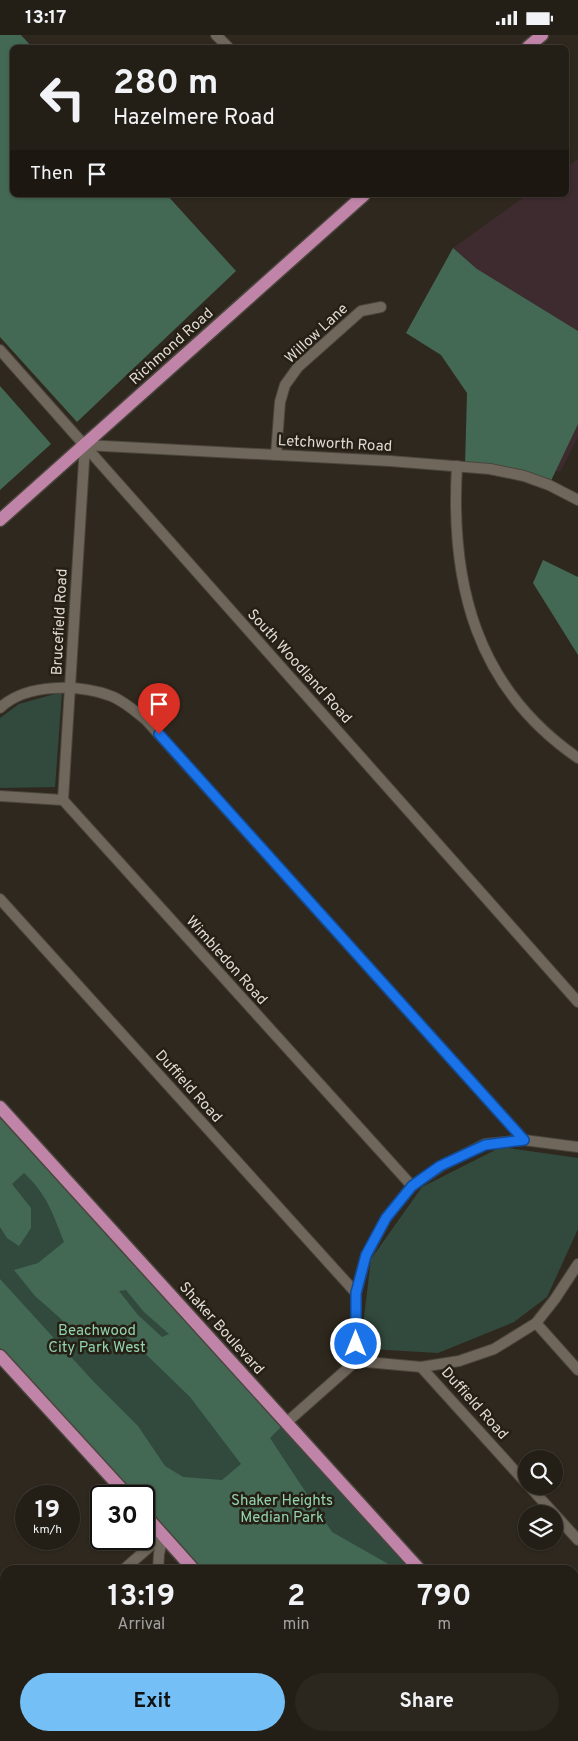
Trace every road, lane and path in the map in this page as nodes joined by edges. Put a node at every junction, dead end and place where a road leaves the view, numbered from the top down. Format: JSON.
{"nodes":[{"id":1,"x":216,"y":35,"type":"edge"},
{"id":2,"x":542,"y":35,"type":"edge"},
{"id":3,"x":226,"y":45,"type":"edge"},
{"id":4,"x":530,"y":45,"type":"edge"},
{"id":5,"x":362,"y":197,"type":"edge"},
{"id":6,"x":381,"y":307,"type":"dead end"},
{"id":7,"x":0,"y":350,"type":"edge"},
{"id":8,"x":85,"y":445,"type":"junction"},
{"id":9,"x":276,"y":455,"type":"junction"},
{"id":10,"x":457,"y":466,"type":"junction"},
{"id":11,"x":578,"y":500,"type":"edge"},
{"id":12,"x":0,"y":520,"type":"edge"},
{"id":13,"x":70,"y":687,"type":"junction"},
{"id":14,"x":0,"y":708,"type":"edge"},
{"id":15,"x":578,"y":758,"type":"edge"},
{"id":16,"x":0,"y":796,"type":"edge"},
{"id":17,"x":63,"y":800,"type":"junction"},
{"id":18,"x":0,"y":899,"type":"edge"},
{"id":19,"x":578,"y":1002,"type":"edge"},
{"id":20,"x":0,"y":1107,"type":"edge"},
{"id":21,"x":524,"y":1140,"type":"junction"},
{"id":22,"x":578,"y":1147,"type":"edge"},
{"id":23,"x":412,"y":1186,"type":"junction"},
{"id":24,"x":578,"y":1264,"type":"edge"},
{"id":25,"x":356,"y":1293,"type":"junction"},
{"id":26,"x":536,"y":1323,"type":"junction"},
{"id":27,"x":0,"y":1356,"type":"edge"},
{"id":28,"x":356,"y":1361,"type":"junction"},
{"id":29,"x":421,"y":1367,"type":"junction"},
{"id":30,"x":578,"y":1370,"type":"edge"},
{"id":31,"x":286,"y":1423,"type":"junction"},
{"id":32,"x":518,"y":1474,"type":"edge"},
{"id":33,"x":118,"y":1485,"type":"edge"},
{"id":34,"x":537,"y":1495,"type":"edge"},
{"id":35,"x":155,"y":1526,"type":"edge"},
{"id":36,"x":163,"y":1535,"type":"junction"},
{"id":37,"x":578,"y":1540,"type":"edge"},
{"id":38,"x":129,"y":1565,"type":"edge"},
{"id":39,"x":158,"y":1565,"type":"edge"},
{"id":40,"x":190,"y":1565,"type":"edge"},
{"id":41,"x":415,"y":1565,"type":"edge"}],
"edges":[{"from":1,"to":3,"type":"street"},
{"from":2,"to":4,"type":"main road"},
{"from":5,"to":8,"type":"main road","name":"Richmond Road"},
{"from":6,"to":9,"type":"street","name":"Willow Lane"},
{"from":7,"to":8,"type":"street","name":"South Woodland Road"},
{"from":8,"to":9,"type":"street","name":"Letchworth Road"},
{"from":8,"to":12,"type":"main road","name":"Richmond Road"},
{"from":8,"to":13,"type":"street","name":"Brucefield Road"},
{"from":8,"to":19,"type":"street","name":"South Woodland Road"},
{"from":9,"to":10,"type":"street","name":"Letchworth Road"},
{"from":10,"to":11,"type":"street","name":"Letchworth Road"},
{"from":10,"to":15,"type":"street"},
{"from":13,"to":14,"type":"street"},
{"from":13,"to":17,"type":"street","name":"Brucefield Road"},
{"from":13,"to":21,"type":"street"},
{"from":16,"to":17,"type":"street"},
{"from":17,"to":23,"type":"street","name":"Wimbledon Road"},
{"from":18,"to":25,"type":"street","name":"Duffield Road"},
{"from":20,"to":31,"type":"main road","name":"Shaker Boulevard"},
{"from":21,"to":22,"type":"street"},
{"from":21,"to":23,"type":"street"},
{"from":23,"to":25,"type":"street"},
{"from":24,"to":26,"type":"street"},
{"from":25,"to":28,"type":"street"},
{"from":26,"to":29,"type":"street"},
{"from":26,"to":30,"type":"street"},
{"from":27,"to":33,"type":"main road"},
{"from":28,"to":29,"type":"street"},
{"from":28,"to":31,"type":"street"},
{"from":29,"to":32,"type":"street","name":"Duffield Road"},
{"from":31,"to":41,"type":"main road","name":"Shaker Boulevard"},
{"from":34,"to":37,"type":"street"},
{"from":35,"to":36,"type":"main road"},
{"from":36,"to":38,"type":"street"},
{"from":36,"to":39,"type":"street"},
{"from":36,"to":40,"type":"main road"}]}
